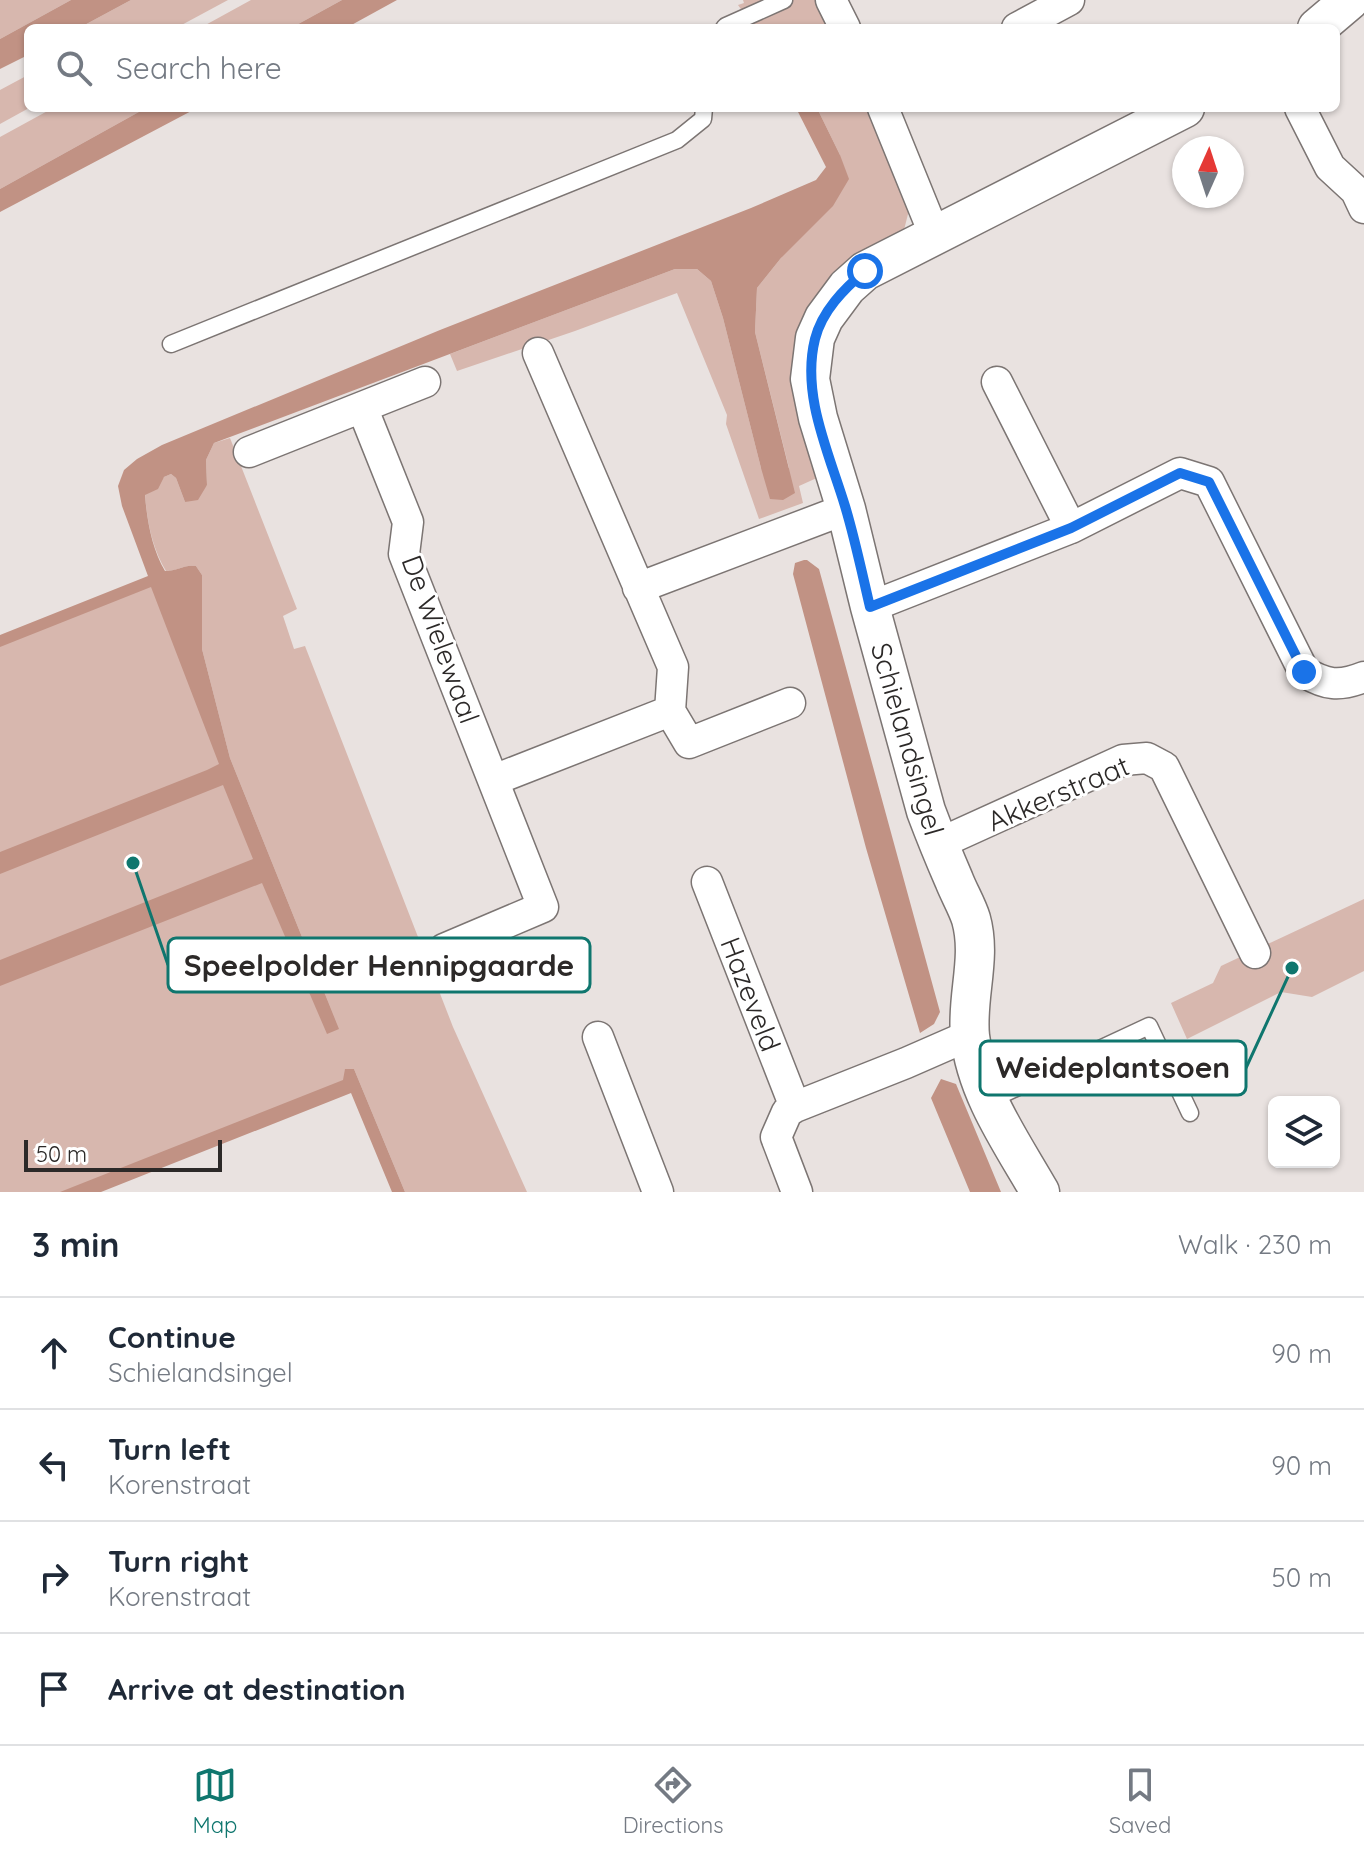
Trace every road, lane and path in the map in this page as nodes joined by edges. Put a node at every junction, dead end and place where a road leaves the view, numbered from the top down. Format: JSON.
{"nodes":[{"id":1,"x":784,"y":0,"type":"edge"},
{"id":2,"x":831,"y":0,"type":"edge"},
{"id":3,"x":1069,"y":0,"type":"edge"},
{"id":4,"x":1350,"y":0,"type":"edge"},
{"id":5,"x":733,"y":24,"type":"edge"},
{"id":6,"x":843,"y":24,"type":"edge"},
{"id":7,"x":1024,"y":24,"type":"edge"},
{"id":8,"x":1322,"y":24,"type":"edge"},
{"id":9,"x":704,"y":112,"type":"edge"},
{"id":10,"x":885,"y":112,"type":"edge"},
{"id":11,"x":1177,"y":112,"type":"edge"},
{"id":12,"x":1302,"y":112,"type":"edge"},
{"id":13,"x":1360,"y":199,"type":"edge"},
{"id":14,"x":935,"y":236,"type":"junction"},
{"id":15,"x":171,"y":344,"type":"dead end"},
{"id":16,"x":538,"y":353,"type":"dead end"},
{"id":17,"x":425,"y":382,"type":"dead end"},
{"id":18,"x":997,"y":382,"type":"dead end"},
{"id":19,"x":362,"y":407,"type":"junction"},
{"id":20,"x":249,"y":452,"type":"dead end"},
{"id":21,"x":846,"y":509,"type":"junction"},
{"id":22,"x":1071,"y":528,"type":"junction"},
{"id":23,"x":638,"y":588,"type":"junction"},
{"id":24,"x":870,"y":607,"type":"junction"},
{"id":25,"x":1364,"y":677,"type":"edge"},
{"id":26,"x":790,"y":703,"type":"dead end"},
{"id":27,"x":670,"y":711,"type":"junction"},
{"id":28,"x":494,"y":780,"type":"junction"},
{"id":29,"x":938,"y":844,"type":"junction"},
{"id":30,"x":707,"y":882,"type":"dead end"},
{"id":31,"x":444,"y":949,"type":"dead end"},
{"id":32,"x":1255,"y":953,"type":"dead end"},
{"id":33,"x":970,"y":1035,"type":"junction"},
{"id":34,"x":598,"y":1037,"type":"dead end"},
{"id":35,"x":988,"y":1101,"type":"junction"},
{"id":36,"x":795,"y":1107,"type":"junction"},
{"id":37,"x":1190,"y":1113,"type":"dead end"},
{"id":38,"x":658,"y":1192,"type":"edge"},
{"id":39,"x":797,"y":1192,"type":"edge"},
{"id":40,"x":1040,"y":1192,"type":"edge"}],
"edges":[{"from":1,"to":5,"type":"lane"},
{"from":2,"to":6,"type":"street"},
{"from":3,"to":7,"type":"street"},
{"from":4,"to":8,"type":"street"},
{"from":9,"to":15,"type":"lane"},
{"from":10,"to":14,"type":"street"},
{"from":11,"to":14,"type":"street","name":"Schielandsingel"},
{"from":12,"to":13,"type":"street"},
{"from":14,"to":21,"type":"street","name":"Schielandsingel"},
{"from":16,"to":23,"type":"street"},
{"from":17,"to":19,"type":"street"},
{"from":18,"to":22,"type":"street"},
{"from":19,"to":20,"type":"street"},
{"from":19,"to":28,"type":"street","name":"De Wielewaal"},
{"from":21,"to":23,"type":"street"},
{"from":21,"to":24,"type":"street","name":"Schielandsingel"},
{"from":22,"to":24,"type":"street"},
{"from":22,"to":25,"type":"street"},
{"from":23,"to":27,"type":"street"},
{"from":24,"to":29,"type":"street","name":"Schielandsingel"},
{"from":26,"to":27,"type":"street"},
{"from":27,"to":28,"type":"street"},
{"from":28,"to":31,"type":"street","name":"De Wielewaal"},
{"from":29,"to":32,"type":"street","name":"Akkerstraat"},
{"from":29,"to":33,"type":"street","name":"Schielandsingel"},
{"from":30,"to":36,"type":"street","name":"Hazeveld"},
{"from":33,"to":35,"type":"street","name":"Schielandsingel"},
{"from":33,"to":36,"type":"street"},
{"from":34,"to":38,"type":"street"},
{"from":35,"to":37,"type":"lane"},
{"from":35,"to":40,"type":"street","name":"Schielandsingel"},
{"from":36,"to":39,"type":"street"}]}
